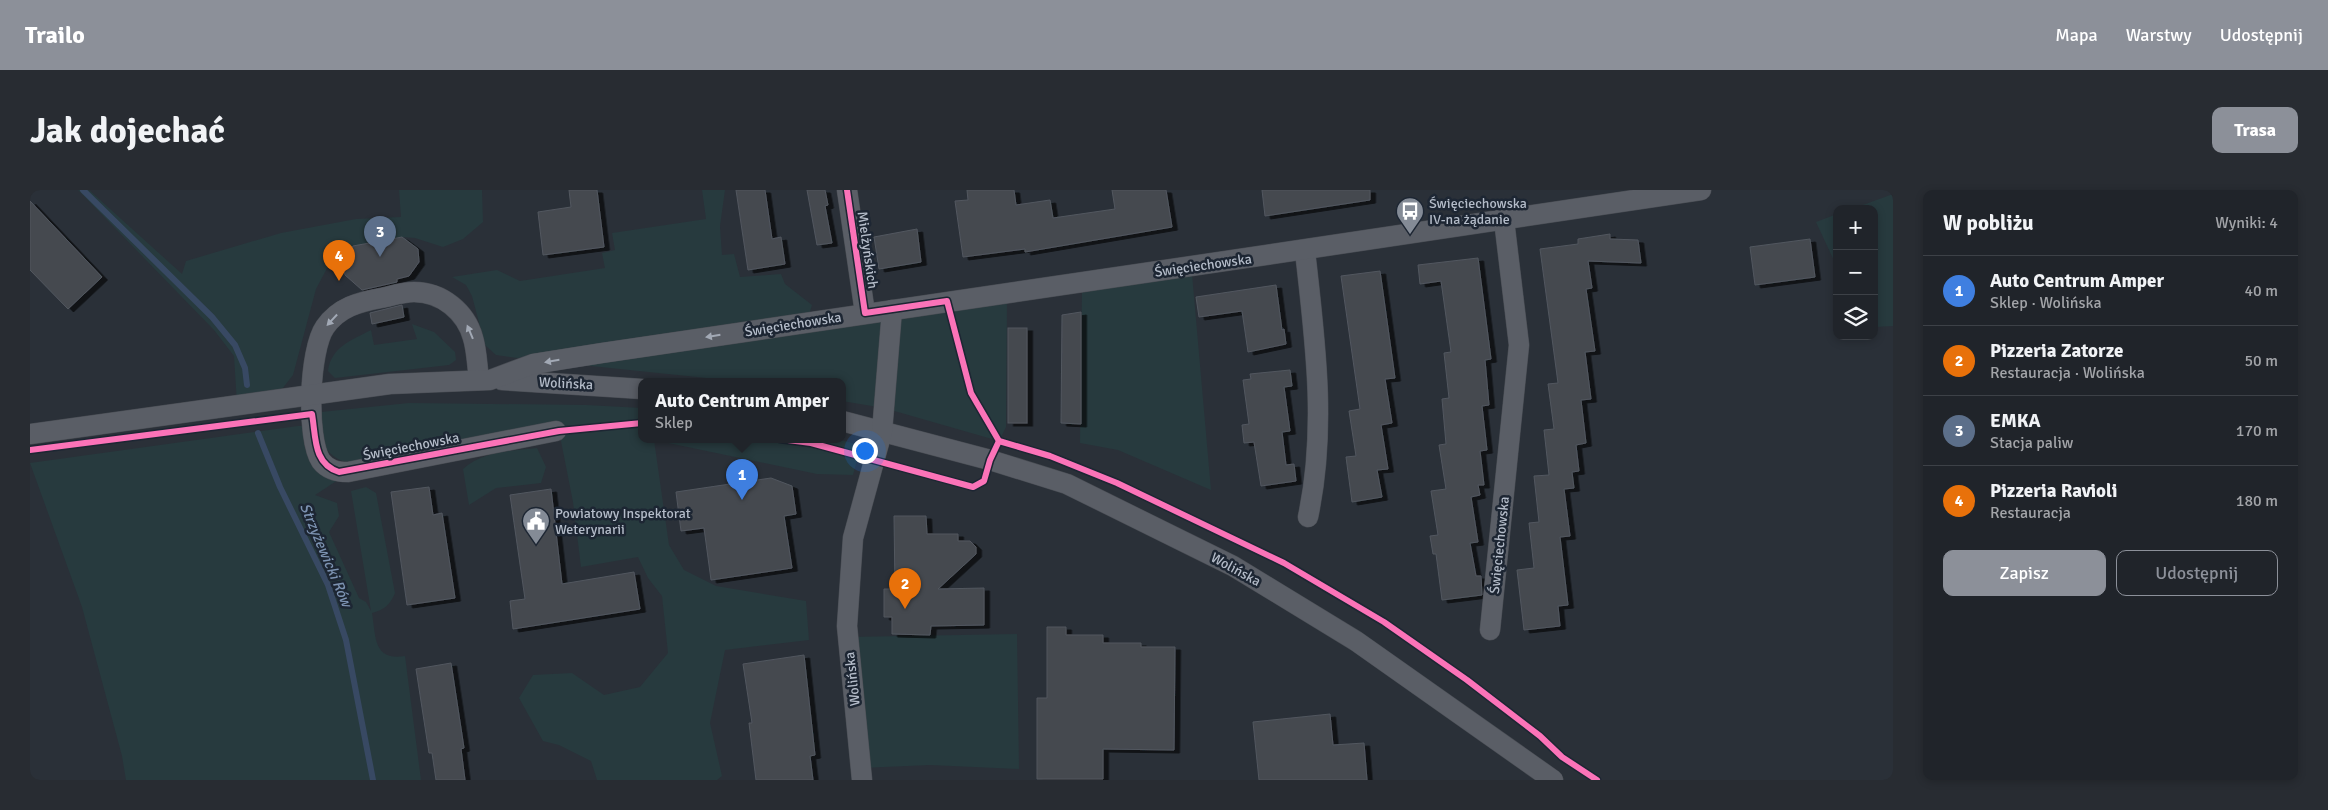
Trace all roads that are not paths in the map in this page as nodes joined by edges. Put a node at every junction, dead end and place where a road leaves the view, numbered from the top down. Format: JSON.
{"nodes":[{"id":1,"x":847,"y":190,"type":"edge"},
{"id":2,"x":1701,"y":190,"type":"edge"},
{"id":3,"x":1504,"y":220,"type":"junction"},
{"id":4,"x":1305,"y":251,"type":"junction"},
{"id":5,"x":892,"y":310,"type":"junction"},
{"id":6,"x":865,"y":314,"type":"junction"},
{"id":7,"x":484,"y":380,"type":"junction"},
{"id":8,"x":638,"y":389,"type":"edge"},
{"id":9,"x":310,"y":395,"type":"junction"},
{"id":10,"x":846,"y":422,"type":"edge"},
{"id":11,"x":556,"y":431,"type":"dead end"},
{"id":12,"x":882,"y":432,"type":"junction"},
{"id":13,"x":30,"y":434,"type":"edge"},
{"id":14,"x":1308,"y":517,"type":"dead end"},
{"id":15,"x":1490,"y":630,"type":"dead end"},
{"id":16,"x":862,"y":780,"type":"edge"},
{"id":17,"x":1553,"y":780,"type":"edge"}],
"edges":[{"from":1,"to":6,"type":"street","name":"Mielżyńskich"},
{"from":2,"to":3,"type":"street","name":"Święciechowska"},
{"from":3,"to":4,"type":"street","name":"Święciechowska"},
{"from":3,"to":15,"type":"street","name":"Święciechowska"},
{"from":4,"to":5,"type":"street","name":"Święciechowska"},
{"from":4,"to":14,"type":"street"},
{"from":5,"to":6,"type":"street","name":"Święciechowska"},
{"from":5,"to":12,"type":"street"},
{"from":6,"to":7,"type":"street","name":"Święciechowska","one_way":true},
{"from":7,"to":8,"type":"street","name":"Wolińska"},
{"from":7,"to":9,"type":"street","name":"Święciechowska"},
{"from":7,"to":9,"type":"street","one_way":true},
{"from":9,"to":11,"type":"street","name":"Święciechowska"},
{"from":9,"to":13,"type":"street","name":"Święciechowska"},
{"from":10,"to":12,"type":"street","name":"Wolińska"},
{"from":12,"to":16,"type":"street","name":"Wolińska"},
{"from":12,"to":17,"type":"street","name":"Wolińska"}]}
